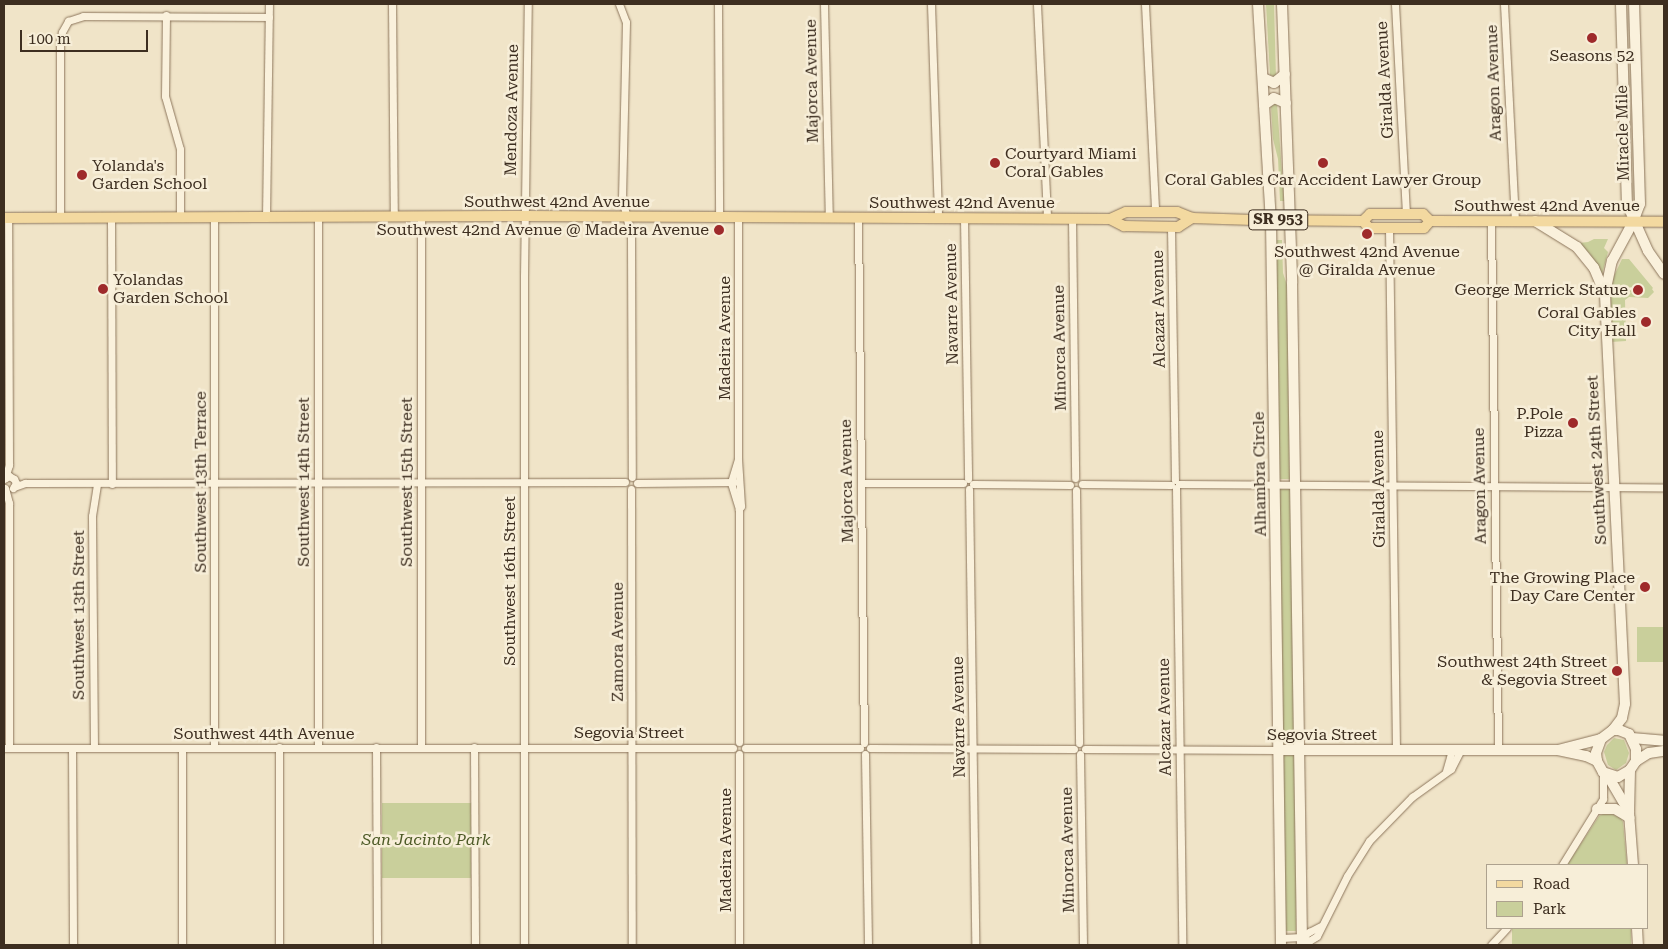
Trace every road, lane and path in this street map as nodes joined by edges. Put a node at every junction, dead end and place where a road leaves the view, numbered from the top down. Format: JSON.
{"nodes":[{"id":1,"x":269,"y":4,"type":"edge"},
{"id":2,"x":392,"y":4,"type":"edge"},
{"id":3,"x":528,"y":4,"type":"edge"},
{"id":4,"x":619,"y":4,"type":"edge"},
{"id":5,"x":718,"y":4,"type":"edge"},
{"id":6,"x":824,"y":4,"type":"edge"},
{"id":7,"x":931,"y":4,"type":"edge"},
{"id":8,"x":1037,"y":4,"type":"edge"},
{"id":9,"x":1145,"y":4,"type":"edge"},
{"id":10,"x":1258,"y":4,"type":"edge"},
{"id":11,"x":1282,"y":4,"type":"edge"},
{"id":12,"x":1395,"y":4,"type":"edge"},
{"id":13,"x":1504,"y":4,"type":"edge"},
{"id":14,"x":1621,"y":4,"type":"edge"},
{"id":15,"x":1634,"y":4,"type":"edge"},
{"id":16,"x":166,"y":15,"type":"junction"},
{"id":17,"x":268,"y":17,"type":"junction"},
{"id":18,"x":1284,"y":74,"type":"junction"},
{"id":19,"x":1263,"y":78,"type":"junction"},
{"id":20,"x":1286,"y":104,"type":"junction"},
{"id":21,"x":1264,"y":105,"type":"junction"},
{"id":22,"x":1155,"y":212,"type":"junction"},
{"id":23,"x":1406,"y":214,"type":"junction"},
{"id":24,"x":524,"y":216,"type":"junction"},
{"id":25,"x":214,"y":217,"type":"junction"},
{"id":26,"x":318,"y":217,"type":"junction"},
{"id":27,"x":394,"y":217,"type":"junction"},
{"id":28,"x":421,"y":217,"type":"junction"},
{"id":29,"x":627,"y":217,"type":"junction"},
{"id":30,"x":719,"y":217,"type":"junction"},
{"id":31,"x":738,"y":217,"type":"junction"},
{"id":32,"x":6,"y":218,"type":"edge"},
{"id":33,"x":60,"y":218,"type":"junction"},
{"id":34,"x":111,"y":218,"type":"junction"},
{"id":35,"x":180,"y":218,"type":"junction"},
{"id":36,"x":266,"y":218,"type":"junction"},
{"id":37,"x":829,"y":218,"type":"junction"},
{"id":38,"x":858,"y":218,"type":"junction"},
{"id":39,"x":938,"y":218,"type":"junction"},
{"id":40,"x":964,"y":218,"type":"junction"},
{"id":41,"x":1047,"y":218,"type":"junction"},
{"id":42,"x":1072,"y":218,"type":"junction"},
{"id":43,"x":1192,"y":218,"type":"junction"},
{"id":44,"x":1110,"y":219,"type":"junction"},
{"id":45,"x":1272,"y":220,"type":"junction"},
{"id":46,"x":1290,"y":220,"type":"junction"},
{"id":47,"x":1430,"y":221,"type":"junction"},
{"id":48,"x":1491,"y":221,"type":"junction"},
{"id":49,"x":1515,"y":221,"type":"junction"},
{"id":50,"x":1534,"y":221,"type":"junction"},
{"id":51,"x":1634,"y":222,"type":"junction"},
{"id":52,"x":1664,"y":222,"type":"edge"},
{"id":53,"x":1366,"y":224,"type":"junction"},
{"id":54,"x":1124,"y":226,"type":"junction"},
{"id":55,"x":1171,"y":227,"type":"junction"},
{"id":56,"x":1389,"y":228,"type":"junction"},
{"id":57,"x":1664,"y":274,"type":"edge"},
{"id":58,"x":1605,"y":293,"type":"junction"},
{"id":59,"x":9,"y":464,"type":"junction"},
{"id":60,"x":632,"y":477,"type":"junction"},
{"id":61,"x":4,"y":478,"type":"edge"},
{"id":62,"x":14,"y":478,"type":"junction"},
{"id":63,"x":1075,"y":478,"type":"junction"},
{"id":64,"x":421,"y":482,"type":"junction"},
{"id":65,"x":524,"y":482,"type":"junction"},
{"id":66,"x":625,"y":482,"type":"junction"},
{"id":67,"x":734,"y":482,"type":"junction"},
{"id":68,"x":25,"y":483,"type":"junction"},
{"id":69,"x":215,"y":483,"type":"junction"},
{"id":70,"x":318,"y":483,"type":"junction"},
{"id":71,"x":637,"y":483,"type":"junction"},
{"id":72,"x":861,"y":483,"type":"junction"},
{"id":73,"x":97,"y":484,"type":"junction"},
{"id":74,"x":112,"y":484,"type":"junction"},
{"id":75,"x":969,"y":484,"type":"junction"},
{"id":76,"x":1082,"y":484,"type":"junction"},
{"id":77,"x":1175,"y":484,"type":"junction"},
{"id":78,"x":1275,"y":485,"type":"junction"},
{"id":79,"x":1295,"y":485,"type":"junction"},
{"id":80,"x":1393,"y":485,"type":"junction"},
{"id":81,"x":1494,"y":486,"type":"junction"},
{"id":82,"x":1613,"y":486,"type":"junction"},
{"id":83,"x":1664,"y":487,"type":"edge"},
{"id":84,"x":4,"y":488,"type":"edge"},
{"id":85,"x":14,"y":488,"type":"junction"},
{"id":86,"x":1073,"y":488,"type":"junction"},
{"id":87,"x":631,"y":489,"type":"junction"},
{"id":88,"x":9,"y":503,"type":"junction"},
{"id":89,"x":1613,"y":730,"type":"junction"},
{"id":90,"x":1632,"y":738,"type":"junction"},
{"id":91,"x":1600,"y":739,"type":"junction"},
{"id":92,"x":1664,"y":741,"type":"edge"},
{"id":93,"x":739,"y":742,"type":"junction"},
{"id":94,"x":279,"y":747,"type":"junction"},
{"id":95,"x":318,"y":747,"type":"junction"},
{"id":96,"x":376,"y":747,"type":"junction"},
{"id":97,"x":524,"y":747,"type":"junction"},
{"id":98,"x":632,"y":747,"type":"junction"},
{"id":99,"x":6,"y":748,"type":"edge"},
{"id":100,"x":72,"y":748,"type":"junction"},
{"id":101,"x":94,"y":748,"type":"junction"},
{"id":102,"x":182,"y":748,"type":"junction"},
{"id":103,"x":214,"y":748,"type":"junction"},
{"id":104,"x":421,"y":748,"type":"junction"},
{"id":105,"x":474,"y":748,"type":"junction"},
{"id":106,"x":733,"y":748,"type":"junction"},
{"id":107,"x":745,"y":748,"type":"junction"},
{"id":108,"x":865,"y":748,"type":"junction"},
{"id":109,"x":973,"y":748,"type":"junction"},
{"id":110,"x":1080,"y":749,"type":"junction"},
{"id":111,"x":1180,"y":749,"type":"junction"},
{"id":112,"x":1300,"y":749,"type":"junction"},
{"id":113,"x":1278,"y":750,"type":"junction"},
{"id":114,"x":1396,"y":750,"type":"junction"},
{"id":115,"x":1498,"y":750,"type":"junction"},
{"id":116,"x":1558,"y":750,"type":"junction"},
{"id":117,"x":1456,"y":751,"type":"junction"},
{"id":118,"x":1664,"y":751,"type":"edge"},
{"id":119,"x":739,"y":754,"type":"junction"},
{"id":120,"x":1597,"y":761,"type":"junction"},
{"id":121,"x":1636,"y":761,"type":"junction"},
{"id":122,"x":1627,"y":773,"type":"junction"},
{"id":123,"x":1606,"y":774,"type":"junction"},
{"id":124,"x":1615,"y":786,"type":"junction"},
{"id":125,"x":1604,"y":796,"type":"junction"},
{"id":126,"x":1598,"y":810,"type":"junction"},
{"id":127,"x":1630,"y":816,"type":"junction"},
{"id":128,"x":1563,"y":864,"type":"edge"},
{"id":129,"x":1633,"y":864,"type":"edge"},
{"id":130,"x":1506,"y":929,"type":"edge"},
{"id":131,"x":1637,"y":929,"type":"edge"},
{"id":132,"x":1302,"y":941,"type":"edge"},
{"id":133,"x":1281,"y":942,"type":"edge"},
{"id":134,"x":73,"y":945,"type":"edge"},
{"id":135,"x":182,"y":945,"type":"edge"},
{"id":136,"x":279,"y":945,"type":"edge"},
{"id":137,"x":377,"y":945,"type":"edge"},
{"id":138,"x":475,"y":945,"type":"edge"},
{"id":139,"x":524,"y":945,"type":"edge"},
{"id":140,"x":632,"y":945,"type":"edge"},
{"id":141,"x":739,"y":945,"type":"edge"},
{"id":142,"x":868,"y":945,"type":"edge"},
{"id":143,"x":975,"y":945,"type":"edge"},
{"id":144,"x":1083,"y":945,"type":"edge"},
{"id":145,"x":1182,"y":945,"type":"edge"},
{"id":146,"x":1492,"y":945,"type":"edge"},
{"id":147,"x":1638,"y":945,"type":"edge"}],
"edges":[{"from":1,"to":17,"type":"street"},
{"from":2,"to":27,"type":"street"},
{"from":3,"to":24,"type":"street","name":"Mendoza Avenue"},
{"from":4,"to":29,"type":"street"},
{"from":5,"to":30,"type":"street"},
{"from":6,"to":37,"type":"street","name":"Majorca Avenue"},
{"from":7,"to":39,"type":"street"},
{"from":8,"to":41,"type":"street"},
{"from":9,"to":22,"type":"street"},
{"from":10,"to":19,"type":"street","name":"Alhambra Circle"},
{"from":11,"to":18,"type":"street"},
{"from":12,"to":23,"type":"street","name":"Giralda Avenue"},
{"from":13,"to":49,"type":"street","name":"Aragon Avenue"},
{"from":14,"to":51,"type":"street","name":"Miracle Mile"},
{"from":15,"to":51,"type":"street","name":"Miracle Mile"},
{"from":16,"to":17,"type":"street"},
{"from":16,"to":33,"type":"street"},
{"from":16,"to":35,"type":"street"},
{"from":17,"to":36,"type":"street"},
{"from":18,"to":19,"type":"street"},
{"from":18,"to":20,"type":"street"},
{"from":19,"to":21,"type":"street","name":"Alhambra Circle"},
{"from":20,"to":21,"type":"street"},
{"from":20,"to":46,"type":"street"},
{"from":21,"to":45,"type":"street","name":"Alhambra Circle"},
{"from":22,"to":43,"type":"main road","name":"Southwest 42nd Avenue","number":"SR 953"},
{"from":22,"to":44,"type":"main road","name":"Southwest 42nd Avenue","number":"SR 953"},
{"from":22,"to":54,"type":"main road"},
{"from":23,"to":47,"type":"main road","name":"Southwest 42nd Avenue","number":"SR 953"},
{"from":23,"to":53,"type":"main road","name":"Southwest 42nd Avenue","number":"SR 953"},
{"from":24,"to":28,"type":"main road","name":"Southwest 42nd Avenue","number":"SR 953"},
{"from":24,"to":29,"type":"main road","name":"Southwest 42nd Avenue","number":"SR 953"},
{"from":24,"to":65,"type":"street","name":"Southwest 16th Street"},
{"from":25,"to":35,"type":"main road","name":"Southwest 42nd Avenue","number":"SR 953"},
{"from":25,"to":36,"type":"main road","name":"Southwest 42nd Avenue","number":"SR 953"},
{"from":25,"to":69,"type":"street","name":"Southwest 13th Terrace"},
{"from":26,"to":27,"type":"main road","name":"Southwest 42nd Avenue","number":"SR 953"},
{"from":26,"to":36,"type":"main road","name":"Southwest 42nd Avenue","number":"SR 953"},
{"from":26,"to":70,"type":"street","name":"Southwest 14th Street"},
{"from":27,"to":28,"type":"main road","name":"Southwest 42nd Avenue","number":"SR 953"},
{"from":28,"to":64,"type":"street","name":"Southwest 15th Street"},
{"from":29,"to":30,"type":"main road","name":"Southwest 42nd Avenue","number":"SR 953"},
{"from":29,"to":60,"type":"street"},
{"from":30,"to":31,"type":"main road","name":"Southwest 42nd Avenue","number":"SR 953"},
{"from":31,"to":37,"type":"main road","name":"Southwest 42nd Avenue","number":"SR 953"},
{"from":31,"to":67,"type":"street","name":"Madeira Avenue"},
{"from":32,"to":33,"type":"main road","name":"Southwest 42nd Avenue","number":"SR 953"},
{"from":32,"to":59,"type":"street"},
{"from":33,"to":34,"type":"main road","name":"Southwest 42nd Avenue","number":"SR 953"},
{"from":34,"to":35,"type":"main road","name":"Southwest 42nd Avenue","number":"SR 953"},
{"from":34,"to":74,"type":"street"},
{"from":37,"to":38,"type":"main road","name":"Southwest 42nd Avenue","number":"SR 953"},
{"from":38,"to":39,"type":"main road","name":"Southwest 42nd Avenue","number":"SR 953"},
{"from":38,"to":72,"type":"street","name":"Majorca Avenue"},
{"from":39,"to":40,"type":"main road","name":"Southwest 42nd Avenue","number":"SR 953"},
{"from":40,"to":41,"type":"main road","name":"Southwest 42nd Avenue","number":"SR 953"},
{"from":40,"to":75,"type":"street","name":"Navarre Avenue"},
{"from":41,"to":42,"type":"main road","name":"Southwest 42nd Avenue","number":"SR 953"},
{"from":42,"to":44,"type":"main road","name":"Southwest 42nd Avenue","number":"SR 953"},
{"from":42,"to":63,"type":"street","name":"Minorca Avenue"},
{"from":43,"to":45,"type":"main road","name":"Southwest 42nd Avenue","number":"SR 953"},
{"from":43,"to":55,"type":"main road","name":"Southwest 42nd Avenue","number":"SR 953"},
{"from":44,"to":54,"type":"main road","name":"Southwest 42nd Avenue","number":"SR 953"},
{"from":45,"to":46,"type":"main road","name":"Southwest 42nd Avenue","number":"SR 953"},
{"from":45,"to":78,"type":"street","name":"Alhambra Circle"},
{"from":46,"to":53,"type":"main road","name":"Southwest 42nd Avenue","number":"SR 953"},
{"from":46,"to":79,"type":"street"},
{"from":47,"to":48,"type":"main road","name":"Southwest 42nd Avenue","number":"SR 953"},
{"from":47,"to":56,"type":"main road","name":"Southwest 42nd Avenue","number":"SR 953"},
{"from":48,"to":49,"type":"main road","name":"Southwest 42nd Avenue","number":"SR 953"},
{"from":48,"to":81,"type":"street","name":"Aragon Avenue"},
{"from":49,"to":50,"type":"main road","name":"Southwest 42nd Avenue","number":"SR 953"},
{"from":50,"to":51,"type":"main road","name":"Southwest 42nd Avenue","number":"SR 953"},
{"from":50,"to":58,"type":"street"},
{"from":51,"to":52,"type":"main road","name":"Southwest 42nd Avenue","number":"SR 953"},
{"from":51,"to":57,"type":"street"},
{"from":51,"to":58,"type":"street","name":"Southwest 24th Street"},
{"from":53,"to":56,"type":"main road","name":"Southwest 42nd Avenue","number":"SR 953"},
{"from":54,"to":55,"type":"main road","name":"Southwest 42nd Avenue","number":"SR 953"},
{"from":55,"to":77,"type":"street","name":"Alcazar Avenue"},
{"from":56,"to":80,"type":"street","name":"Giralda Avenue"},
{"from":58,"to":82,"type":"street","name":"Southwest 24th Street"},
{"from":59,"to":61,"type":"street"},
{"from":59,"to":62,"type":"street"},
{"from":60,"to":66,"type":"street"},
{"from":60,"to":71,"type":"street"},
{"from":61,"to":62,"type":"street"},
{"from":62,"to":68,"type":"street"},
{"from":62,"to":85,"type":"street"},
{"from":63,"to":76,"type":"street"},
{"from":63,"to":86,"type":"street"},
{"from":64,"to":65,"type":"street"},
{"from":64,"to":70,"type":"street"},
{"from":64,"to":104,"type":"street","name":"Southwest 15th Street"},
{"from":65,"to":66,"type":"street"},
{"from":65,"to":97,"type":"street","name":"Southwest 16th Street"},
{"from":66,"to":87,"type":"street"},
{"from":67,"to":71,"type":"street"},
{"from":67,"to":93,"type":"street"},
{"from":68,"to":73,"type":"street"},
{"from":68,"to":85,"type":"street"},
{"from":69,"to":70,"type":"street"},
{"from":69,"to":74,"type":"street"},
{"from":69,"to":103,"type":"street","name":"Southwest 13th Terrace"},
{"from":70,"to":95,"type":"street","name":"Southwest 14th Street"},
{"from":71,"to":87,"type":"street"},
{"from":72,"to":75,"type":"street"},
{"from":72,"to":108,"type":"street","name":"Majorca Avenue"},
{"from":73,"to":74,"type":"street"},
{"from":73,"to":101,"type":"street","name":"Southwest 13th Street"},
{"from":75,"to":86,"type":"street"},
{"from":75,"to":109,"type":"street","name":"Navarre Avenue"},
{"from":76,"to":77,"type":"street"},
{"from":76,"to":86,"type":"street"},
{"from":77,"to":78,"type":"street"},
{"from":77,"to":111,"type":"street","name":"Alcazar Avenue"},
{"from":78,"to":79,"type":"street"},
{"from":78,"to":113,"type":"street","name":"Alhambra Circle"},
{"from":79,"to":80,"type":"street"},
{"from":79,"to":112,"type":"street"},
{"from":80,"to":81,"type":"street"},
{"from":80,"to":114,"type":"street","name":"Giralda Avenue"},
{"from":81,"to":82,"type":"street"},
{"from":81,"to":115,"type":"street","name":"Aragon Avenue"},
{"from":82,"to":83,"type":"street"},
{"from":82,"to":89,"type":"street","name":"Southwest 24th Street"},
{"from":84,"to":85,"type":"street"},
{"from":84,"to":88,"type":"street"},
{"from":85,"to":88,"type":"street"},
{"from":86,"to":110,"type":"street","name":"Minorca Avenue"},
{"from":87,"to":98,"type":"street","name":"Zamora Avenue"},
{"from":88,"to":99,"type":"street"},
{"from":89,"to":90,"type":"street"},
{"from":89,"to":91,"type":"street"},
{"from":90,"to":92,"type":"street"},
{"from":90,"to":121,"type":"street"},
{"from":91,"to":116,"type":"street","name":"Segovia Street"},
{"from":91,"to":120,"type":"street"},
{"from":93,"to":106,"type":"street"},
{"from":93,"to":107,"type":"street"},
{"from":94,"to":95,"type":"street","name":"Southwest 44th Avenue"},
{"from":94,"to":103,"type":"street","name":"Southwest 44th Avenue"},
{"from":94,"to":136,"type":"street"},
{"from":95,"to":96,"type":"street","name":"Southwest 44th Avenue"},
{"from":96,"to":104,"type":"street","name":"Southwest 44th Avenue"},
{"from":96,"to":137,"type":"street"},
{"from":97,"to":98,"type":"street","name":"Segovia Street"},
{"from":97,"to":105,"type":"street","name":"Southwest 44th Avenue"},
{"from":97,"to":139,"type":"street","name":"Southwest 16th Street"},
{"from":98,"to":106,"type":"street","name":"Segovia Street"},
{"from":98,"to":140,"type":"street","name":"Zamora Avenue"},
{"from":99,"to":100,"type":"street","name":"Southwest 44th Avenue"},
{"from":100,"to":101,"type":"street","name":"Southwest 44th Avenue"},
{"from":100,"to":134,"type":"street"},
{"from":101,"to":102,"type":"street","name":"Southwest 44th Avenue"},
{"from":102,"to":103,"type":"street","name":"Southwest 44th Avenue"},
{"from":102,"to":135,"type":"street"},
{"from":104,"to":105,"type":"street","name":"Southwest 44th Avenue"},
{"from":105,"to":138,"type":"street"},
{"from":106,"to":119,"type":"street"},
{"from":107,"to":108,"type":"street","name":"Segovia Street"},
{"from":107,"to":119,"type":"street"},
{"from":108,"to":109,"type":"street","name":"Segovia Street"},
{"from":108,"to":142,"type":"street","name":"Majorca Avenue"},
{"from":109,"to":110,"type":"street","name":"Segovia Street"},
{"from":109,"to":143,"type":"street","name":"Navarre Avenue"},
{"from":110,"to":111,"type":"street","name":"Segovia Street"},
{"from":110,"to":144,"type":"street","name":"Minorca Avenue"},
{"from":111,"to":113,"type":"street","name":"Segovia Street"},
{"from":111,"to":145,"type":"street","name":"Alcazar Avenue"},
{"from":112,"to":113,"type":"street","name":"Segovia Street"},
{"from":112,"to":114,"type":"street","name":"Segovia Street"},
{"from":112,"to":132,"type":"street"},
{"from":113,"to":133,"type":"street","name":"Alhambra Circle"},
{"from":114,"to":117,"type":"street","name":"Segovia Street"},
{"from":115,"to":116,"type":"street","name":"Segovia Street"},
{"from":115,"to":117,"type":"street","name":"Segovia Street"},
{"from":116,"to":120,"type":"street","name":"Segovia Street"},
{"from":117,"to":132,"type":"street"},
{"from":118,"to":121,"type":"street"},
{"from":119,"to":141,"type":"street","name":"Madeira Avenue"},
{"from":120,"to":123,"type":"street"},
{"from":121,"to":122,"type":"street"},
{"from":122,"to":123,"type":"street"},
{"from":122,"to":124,"type":"street"},
{"from":122,"to":127,"type":"street"},
{"from":123,"to":124,"type":"street"},
{"from":123,"to":125,"type":"street"},
{"from":124,"to":125,"type":"street"},
{"from":124,"to":127,"type":"street"},
{"from":125,"to":126,"type":"street"},
{"from":126,"to":127,"type":"street"},
{"from":126,"to":128,"type":"street"},
{"from":127,"to":129,"type":"street"},
{"from":130,"to":146,"type":"street"},
{"from":131,"to":147,"type":"street"},
{"from":132,"to":133,"type":"street"}]}
